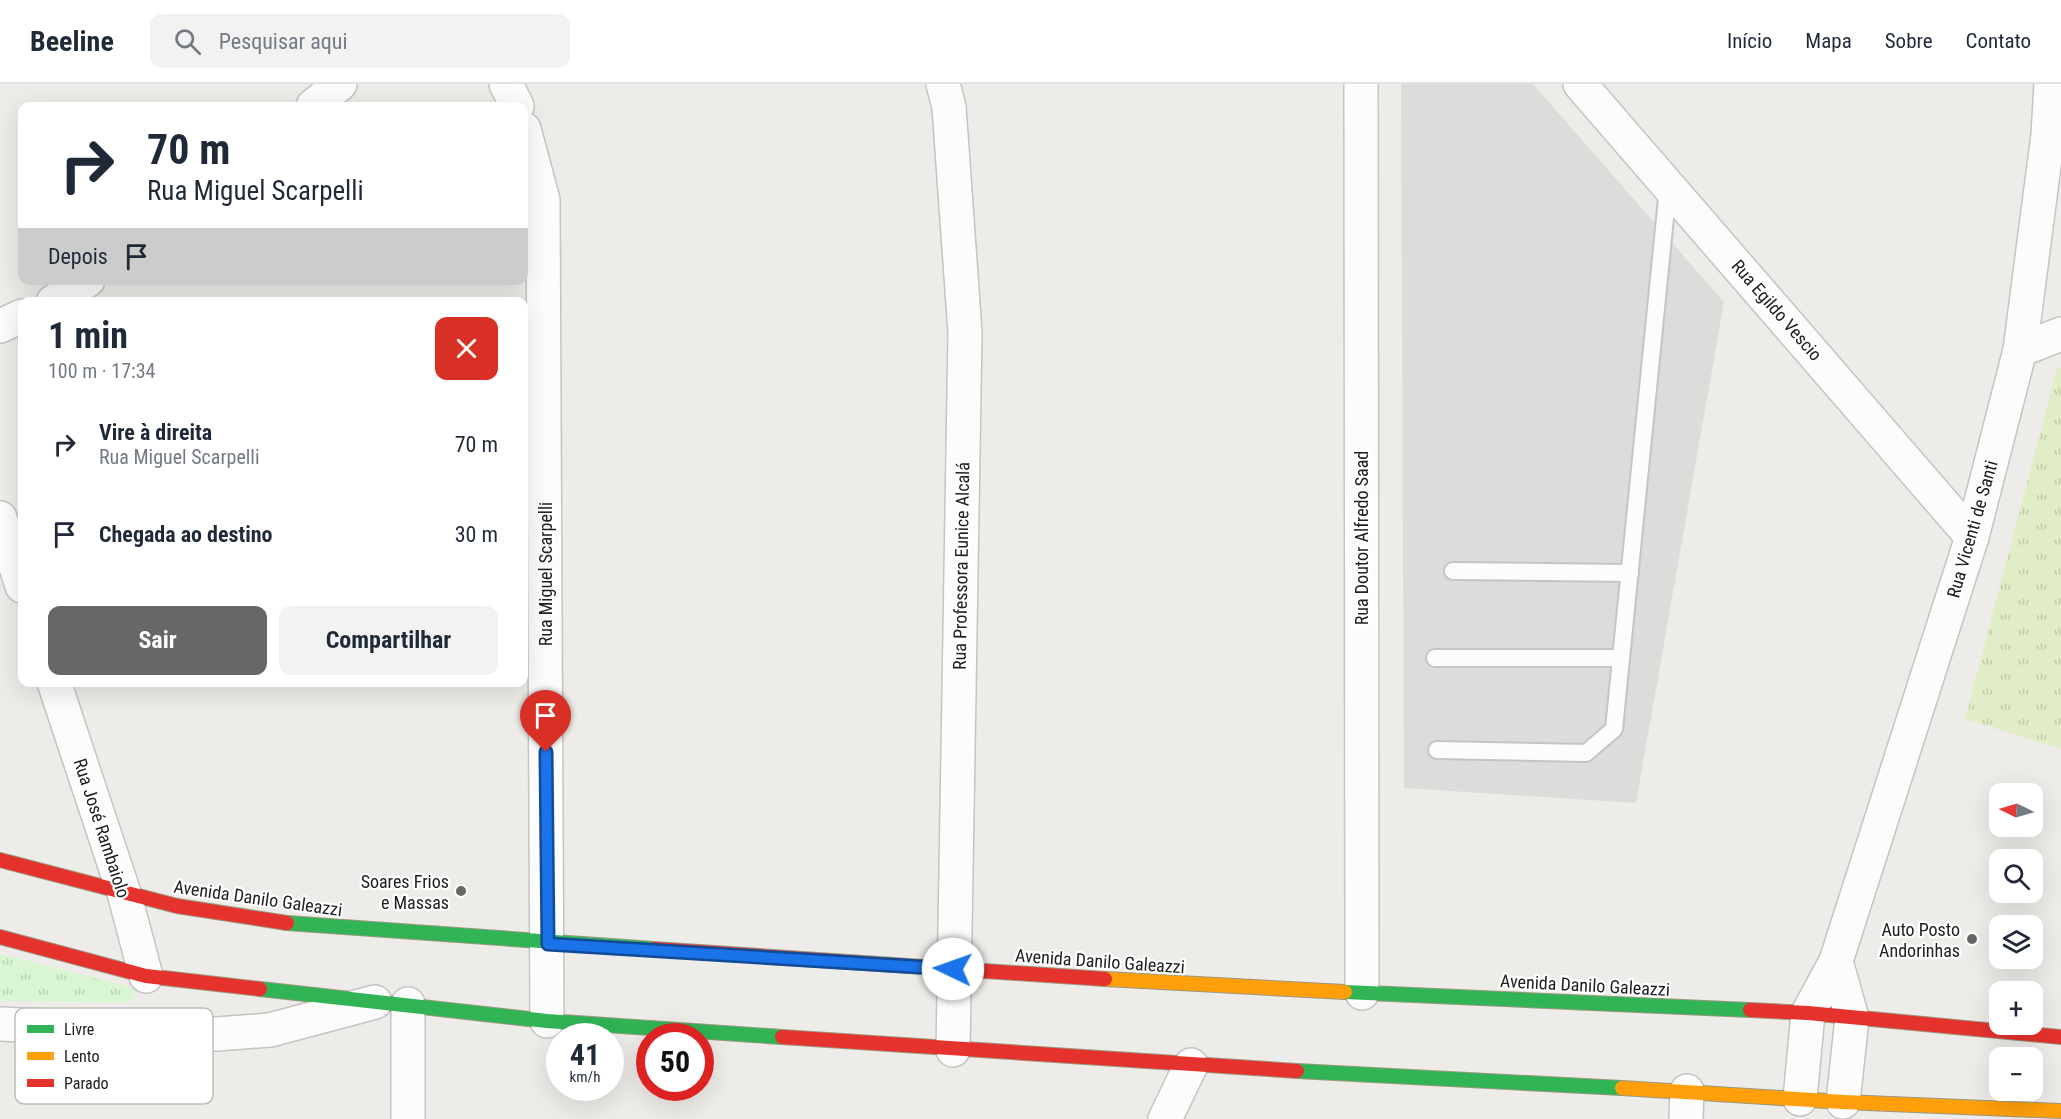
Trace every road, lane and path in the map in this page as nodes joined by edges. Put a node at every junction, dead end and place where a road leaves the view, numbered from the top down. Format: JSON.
{"nodes":[{"id":1,"x":340,"y":84,"type":"edge"},
{"id":2,"x":506,"y":84,"type":"edge"},
{"id":3,"x":943,"y":84,"type":"edge"},
{"id":4,"x":1361,"y":84,"type":"edge"},
{"id":5,"x":1580,"y":84,"type":"edge"},
{"id":6,"x":2051,"y":84,"type":"edge"},
{"id":7,"x":318,"y":102,"type":"edge"},
{"id":8,"x":515,"y":102,"type":"edge"},
{"id":9,"x":2055,"y":140,"type":"edge"},
{"id":10,"x":528,"y":144,"type":"edge"},
{"id":11,"x":1668,"y":184,"type":"junction"},
{"id":12,"x":80,"y":285,"type":"edge"},
{"id":13,"x":61,"y":297,"type":"edge"},
{"id":14,"x":18,"y":318,"type":"edge"},
{"id":15,"x":0,"y":326,"type":"edge"},
{"id":16,"x":2061,"y":334,"type":"edge"},
{"id":17,"x":2020,"y":350,"type":"junction"},
{"id":18,"x":0,"y":518,"type":"edge"},
{"id":19,"x":1972,"y":537,"type":"junction"},
{"id":20,"x":1453,"y":572,"type":"dead end"},
{"id":21,"x":1630,"y":573,"type":"junction"},
{"id":22,"x":18,"y":574,"type":"edge"},
{"id":23,"x":1435,"y":658,"type":"dead end"},
{"id":24,"x":1621,"y":658,"type":"junction"},
{"id":25,"x":56,"y":687,"type":"edge"},
{"id":26,"x":1437,"y":750,"type":"dead end"},
{"id":27,"x":0,"y":860,"type":"edge"},
{"id":28,"x":124,"y":893,"type":"junction"},
{"id":29,"x":0,"y":937,"type":"edge"},
{"id":30,"x":548,"y":944,"type":"junction"},
{"id":31,"x":1836,"y":962,"type":"junction"},
{"id":32,"x":953,"y":969,"type":"junction"},
{"id":33,"x":146,"y":976,"type":"junction"},
{"id":34,"x":1362,"y":993,"type":"junction"},
{"id":35,"x":394,"y":1002,"type":"junction"},
{"id":36,"x":1808,"y":1013,"type":"junction"},
{"id":37,"x":1852,"y":1018,"type":"junction"},
{"id":38,"x":547,"y":1021,"type":"junction"},
{"id":39,"x":0,"y":1024,"type":"edge"},
{"id":40,"x":15,"y":1025,"type":"edge"},
{"id":41,"x":213,"y":1034,"type":"edge"},
{"id":42,"x":2061,"y":1037,"type":"edge"},
{"id":43,"x":952,"y":1050,"type":"junction"},
{"id":44,"x":1191,"y":1065,"type":"junction"},
{"id":45,"x":1800,"y":1099,"type":"junction"},
{"id":46,"x":1843,"y":1102,"type":"junction"},
{"id":47,"x":1686,"y":1105,"type":"edge"},
{"id":48,"x":1991,"y":1109,"type":"junction"},
{"id":49,"x":2061,"y":1111,"type":"edge"},
{"id":50,"x":408,"y":1119,"type":"edge"},
{"id":51,"x":1165,"y":1119,"type":"edge"},
{"id":52,"x":2012,"y":1119,"type":"edge"}],
"edges":[{"from":1,"to":7,"type":"street"},
{"from":2,"to":8,"type":"street"},
{"from":3,"to":32,"type":"street","name":"Rua Professora Eunice Alcalá"},
{"from":4,"to":34,"type":"street","name":"Rua Doutor Alfredo Saad"},
{"from":5,"to":11,"type":"street","name":"Rua Egildo Vescio"},
{"from":6,"to":9,"type":"street","name":"Rua Vicenti de Santi"},
{"from":9,"to":17,"type":"street","name":"Rua Vicenti de Santi"},
{"from":10,"to":30,"type":"street","name":"Rua Miguel Scarpelli"},
{"from":11,"to":19,"type":"street","name":"Rua Egildo Vescio"},
{"from":11,"to":21,"type":"lane"},
{"from":12,"to":13,"type":"street"},
{"from":14,"to":15,"type":"street"},
{"from":16,"to":17,"type":"street"},
{"from":17,"to":19,"type":"street","name":"Rua Vicenti de Santi"},
{"from":18,"to":22,"type":"street"},
{"from":19,"to":31,"type":"street","name":"Rua Vicenti de Santi"},
{"from":20,"to":21,"type":"lane"},
{"from":21,"to":24,"type":"lane"},
{"from":23,"to":24,"type":"lane"},
{"from":24,"to":26,"type":"lane"},
{"from":25,"to":28,"type":"street","name":"Rua José Rambaiolo"},
{"from":27,"to":28,"type":"main road","name":"Avenida Danilo Galeazzi"},
{"from":28,"to":30,"type":"main road","name":"Avenida Danilo Galeazzi"},
{"from":28,"to":33,"type":"street","name":"Rua José Rambaiolo"},
{"from":29,"to":33,"type":"main road"},
{"from":30,"to":32,"type":"main road","name":"Avenida Danilo Galeazzi"},
{"from":30,"to":38,"type":"street","name":"Rua Miguel Scarpelli"},
{"from":31,"to":36,"type":"street","name":"Rua Vicenti de Santi"},
{"from":31,"to":37,"type":"street"},
{"from":32,"to":34,"type":"main road","name":"Avenida Danilo Galeazzi"},
{"from":32,"to":43,"type":"street","name":"Rua Professora Eunice Alcalá"},
{"from":33,"to":35,"type":"main road"},
{"from":34,"to":36,"type":"main road","name":"Avenida Danilo Galeazzi"},
{"from":35,"to":38,"type":"main road"},
{"from":35,"to":41,"type":"street"},
{"from":35,"to":50,"type":"street"},
{"from":36,"to":37,"type":"main road","name":"Avenida Danilo Galeazzi"},
{"from":36,"to":45,"type":"street","name":"Rua Vicenti de Santi"},
{"from":37,"to":42,"type":"main road","name":"Avenida Danilo Galeazzi"},
{"from":37,"to":46,"type":"street"},
{"from":38,"to":43,"type":"main road"},
{"from":39,"to":40,"type":"street"},
{"from":43,"to":44,"type":"main road"},
{"from":44,"to":47,"type":"main road"},
{"from":44,"to":51,"type":"street"},
{"from":45,"to":46,"type":"main road"},
{"from":45,"to":47,"type":"main road"},
{"from":46,"to":48,"type":"main road"},
{"from":48,"to":49,"type":"main road"},
{"from":48,"to":52,"type":"main road"}]}
